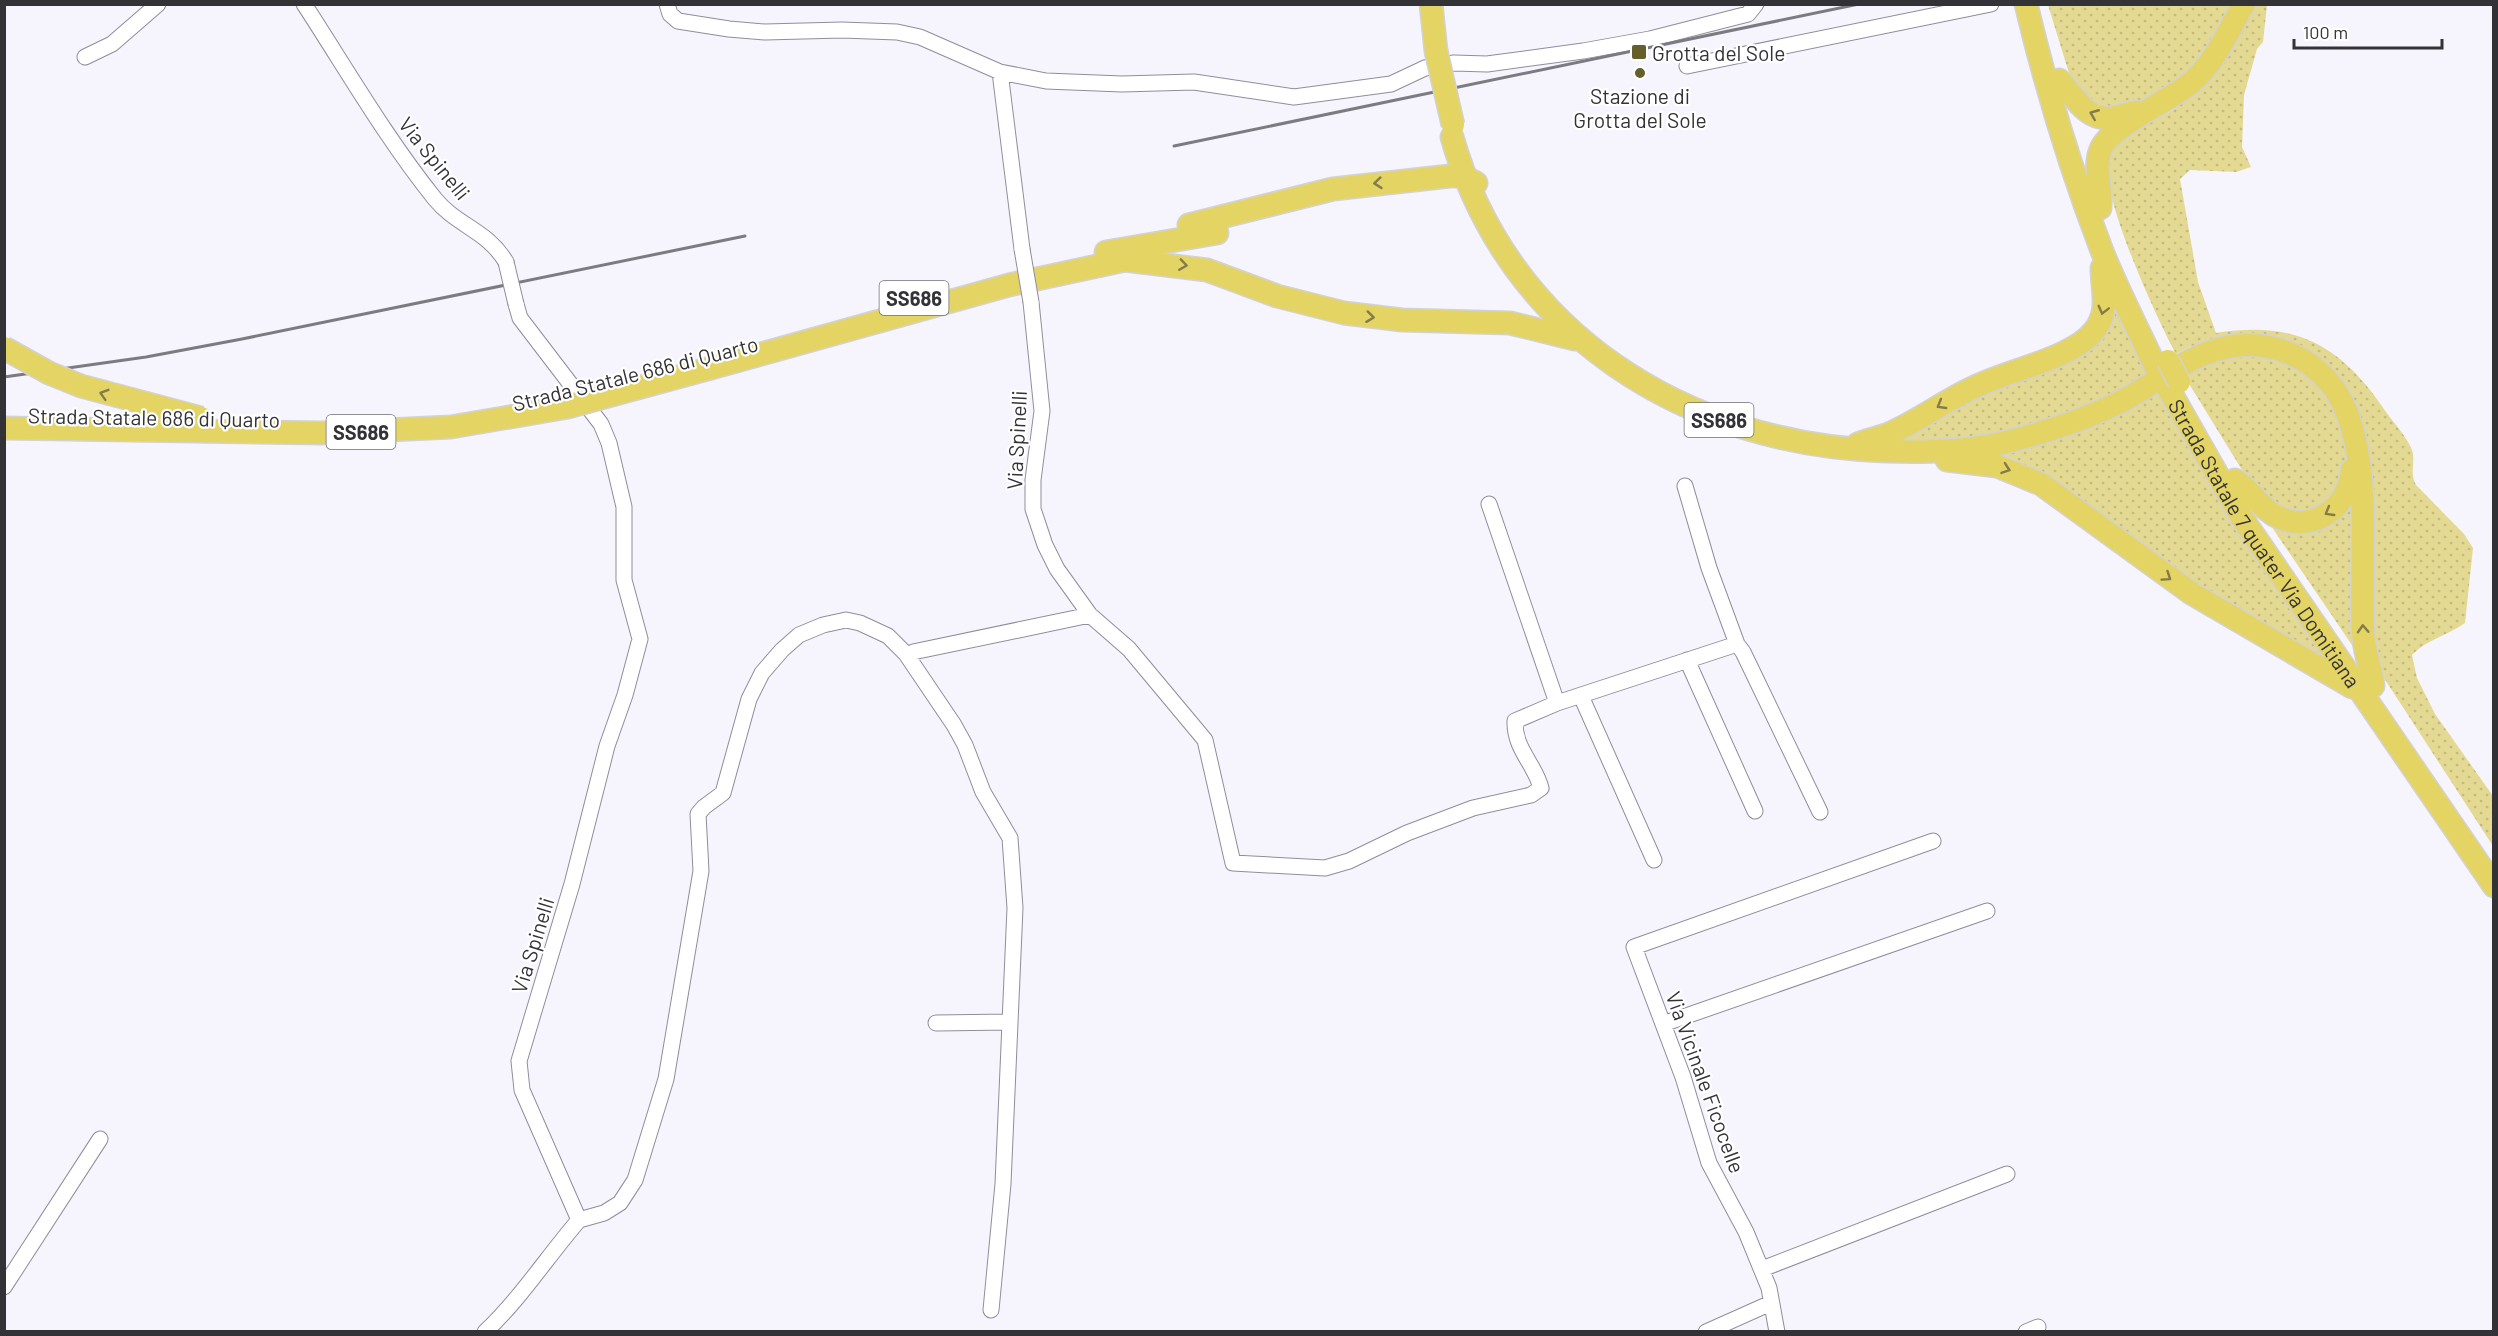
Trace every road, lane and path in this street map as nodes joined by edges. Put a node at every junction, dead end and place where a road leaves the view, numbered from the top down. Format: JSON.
{"nodes":[{"id":1,"x":158,"y":4,"type":"edge"},
{"id":2,"x":304,"y":4,"type":"edge"},
{"id":3,"x":667,"y":4,"type":"edge"},
{"id":4,"x":1431,"y":4,"type":"edge"},
{"id":5,"x":1756,"y":4,"type":"edge"},
{"id":6,"x":1991,"y":4,"type":"edge"},
{"id":7,"x":2244,"y":4,"type":"edge"},
{"id":8,"x":2035,"y":15,"type":"edge"},
{"id":9,"x":85,"y":57,"type":"dead end"},
{"id":10,"x":1687,"y":66,"type":"dead end"},
{"id":11,"x":1000,"y":72,"type":"junction"},
{"id":12,"x":2059,"y":80,"type":"junction"},
{"id":13,"x":2143,"y":112,"type":"junction"},
{"id":14,"x":1452,"y":131,"type":"junction"},
{"id":15,"x":1436,"y":177,"type":"junction"},
{"id":16,"x":1471,"y":181,"type":"junction"},
{"id":17,"x":2100,"y":207,"type":"junction"},
{"id":18,"x":1217,"y":233,"type":"dead end"},
{"id":19,"x":2103,"y":252,"type":"junction"},
{"id":20,"x":1124,"y":254,"type":"junction"},
{"id":21,"x":1535,"y":287,"type":"junction"},
{"id":22,"x":1510,"y":323,"type":"junction"},
{"id":23,"x":1579,"y":339,"type":"junction"},
{"id":24,"x":4,"y":348,"type":"edge"},
{"id":25,"x":1608,"y":358,"type":"junction"},
{"id":26,"x":709,"y":362,"type":"junction"},
{"id":27,"x":2162,"y":364,"type":"junction"},
{"id":28,"x":2174,"y":385,"type":"junction"},
{"id":29,"x":4,"y":415,"type":"edge"},
{"id":30,"x":201,"y":418,"type":"junction"},
{"id":31,"x":4,"y":428,"type":"edge"},
{"id":32,"x":2355,"y":441,"type":"junction"},
{"id":33,"x":1842,"y":450,"type":"junction"},
{"id":34,"x":1907,"y":452,"type":"junction"},
{"id":35,"x":2235,"y":480,"type":"junction"},
{"id":36,"x":1685,"y":486,"type":"dead end"},
{"id":37,"x":1489,"y":504,"type":"dead end"},
{"id":38,"x":1090,"y":615,"type":"junction"},
{"id":39,"x":1737,"y":644,"type":"junction"},
{"id":40,"x":909,"y":653,"type":"junction"},
{"id":41,"x":1687,"y":660,"type":"junction"},
{"id":42,"x":2367,"y":690,"type":"junction"},
{"id":43,"x":1581,"y":696,"type":"junction"},
{"id":44,"x":1557,"y":703,"type":"junction"},
{"id":45,"x":1755,"y":811,"type":"dead end"},
{"id":46,"x":1820,"y":812,"type":"dead end"},
{"id":47,"x":1933,"y":841,"type":"dead end"},
{"id":48,"x":1654,"y":860,"type":"dead end"},
{"id":49,"x":2493,"y":863,"type":"edge"},
{"id":50,"x":2493,"y":886,"type":"edge"},
{"id":51,"x":1987,"y":912,"type":"dead end"},
{"id":52,"x":1010,"y":1022,"type":"junction"},
{"id":53,"x":936,"y":1023,"type":"dead end"},
{"id":54,"x":1663,"y":1024,"type":"junction"},
{"id":55,"x":100,"y":1139,"type":"dead end"},
{"id":56,"x":2007,"y":1174,"type":"dead end"},
{"id":57,"x":579,"y":1220,"type":"junction"},
{"id":58,"x":1762,"y":1269,"type":"junction"},
{"id":59,"x":4,"y":1287,"type":"edge"},
{"id":60,"x":1771,"y":1303,"type":"junction"},
{"id":61,"x":992,"y":1310,"type":"dead end"},
{"id":62,"x":485,"y":1332,"type":"edge"},
{"id":63,"x":1706,"y":1332,"type":"edge"},
{"id":64,"x":1777,"y":1332,"type":"edge"}],
"edges":[{"from":1,"to":9,"type":"street"},
{"from":2,"to":57,"type":"street","name":"Via Spinelli","bridge":true},
{"from":3,"to":11,"type":"street"},
{"from":4,"to":14,"type":"highway","number":"SS686","bridge":true},
{"from":5,"to":11,"type":"street"},
{"from":6,"to":10,"type":"street"},
{"from":7,"to":13,"type":"highway"},
{"from":8,"to":12,"type":"highway","name":"Strada Statale 7 quater Via Domitiana"},
{"from":8,"to":19,"type":"highway","name":"Strada Statale 7 quater Via Domitiana"},
{"from":11,"to":38,"type":"street","name":"Via Spinelli","bridge":true},
{"from":13,"to":12,"type":"highway","one_way":true},
{"from":12,"to":17,"type":"highway","name":"Strada Statale 7 quater Via Domitiana"},
{"from":13,"to":17,"type":"highway"},
{"from":14,"to":15,"type":"highway","number":"SS686"},
{"from":14,"to":16,"type":"highway","number":"SS686"},
{"from":15,"to":16,"type":"highway","number":"SS686"},
{"from":15,"to":20,"type":"highway","number":"SS686","one_way":true},
{"from":16,"to":21,"type":"highway","number":"SS686"},
{"from":17,"to":27,"type":"highway","name":"Strada Statale 7 quater Via Domitiana"},
{"from":18,"to":20,"type":"highway","name":"Strada Statale 686 di Quarto","number":"SS686"},
{"from":19,"to":27,"type":"highway","name":"Strada Statale 7 quater Via Domitiana"},
{"from":19,"to":33,"type":"highway","one_way":true},
{"from":20,"to":22,"type":"highway","number":"SS686","one_way":true},
{"from":20,"to":26,"type":"highway","name":"Strada Statale 686 di Quarto","number":"SS686"},
{"from":21,"to":22,"type":"highway"},
{"from":21,"to":23,"type":"highway","number":"SS686"},
{"from":21,"to":25,"type":"highway","number":"SS686"},
{"from":22,"to":23,"type":"highway","number":"SS686"},
{"from":23,"to":25,"type":"highway","number":"SS686"},
{"from":30,"to":24,"type":"highway","one_way":true,"bridge":true},
{"from":25,"to":33,"type":"highway","number":"SS686"},
{"from":26,"to":30,"type":"highway","name":"Strada Statale 686 di Quarto","number":"SS686"},
{"from":26,"to":31,"type":"highway","name":"Strada Statale 686 di Quarto","number":"SS686","bridge":true},
{"from":27,"to":28,"type":"highway","name":"Strada Statale 7 quater Via Domitiana","bridge":true},
{"from":28,"to":35,"type":"highway","name":"Strada Statale 7 quater Via Domitiana"},
{"from":28,"to":42,"type":"highway","name":"Strada Statale 7 quater Via Domitiana"},
{"from":29,"to":30,"type":"highway","name":"Strada Statale 686 di Quarto","number":"SS686","bridge":true},
{"from":32,"to":34,"type":"highway"},
{"from":32,"to":35,"type":"highway","one_way":true},
{"from":42,"to":32,"type":"highway","one_way":true},
{"from":33,"to":34,"type":"highway","number":"SS686"},
{"from":34,"to":42,"type":"highway","one_way":true},
{"from":35,"to":42,"type":"highway","name":"Strada Statale 7 quater Via Domitiana"},
{"from":36,"to":39,"type":"street"},
{"from":37,"to":44,"type":"street"},
{"from":38,"to":40,"type":"street"},
{"from":38,"to":44,"type":"street","name":"Via Spinelli"},
{"from":39,"to":41,"type":"street"},
{"from":39,"to":46,"type":"street"},
{"from":40,"to":52,"type":"street"},
{"from":40,"to":57,"type":"street"},
{"from":41,"to":43,"type":"street"},
{"from":41,"to":45,"type":"street"},
{"from":42,"to":49,"type":"highway","name":"Strada Statale 7 quater Via Domitiana"},
{"from":42,"to":50,"type":"highway","name":"Strada Statale 7 quater Via Domitiana"},
{"from":43,"to":44,"type":"street"},
{"from":43,"to":48,"type":"street"},
{"from":47,"to":54,"type":"street","name":"Via Vicinale Ficocelle"},
{"from":51,"to":54,"type":"street"},
{"from":52,"to":53,"type":"street"},
{"from":52,"to":61,"type":"street"},
{"from":54,"to":58,"type":"street","name":"Via Vicinale Ficocelle"},
{"from":55,"to":59,"type":"street"},
{"from":56,"to":58,"type":"street"},
{"from":57,"to":62,"type":"street"},
{"from":58,"to":60,"type":"street","name":"Via Vicinale Ficocelle"},
{"from":60,"to":63,"type":"street"},
{"from":60,"to":64,"type":"street","name":"Via Vicinale Ficocelle"}]}
